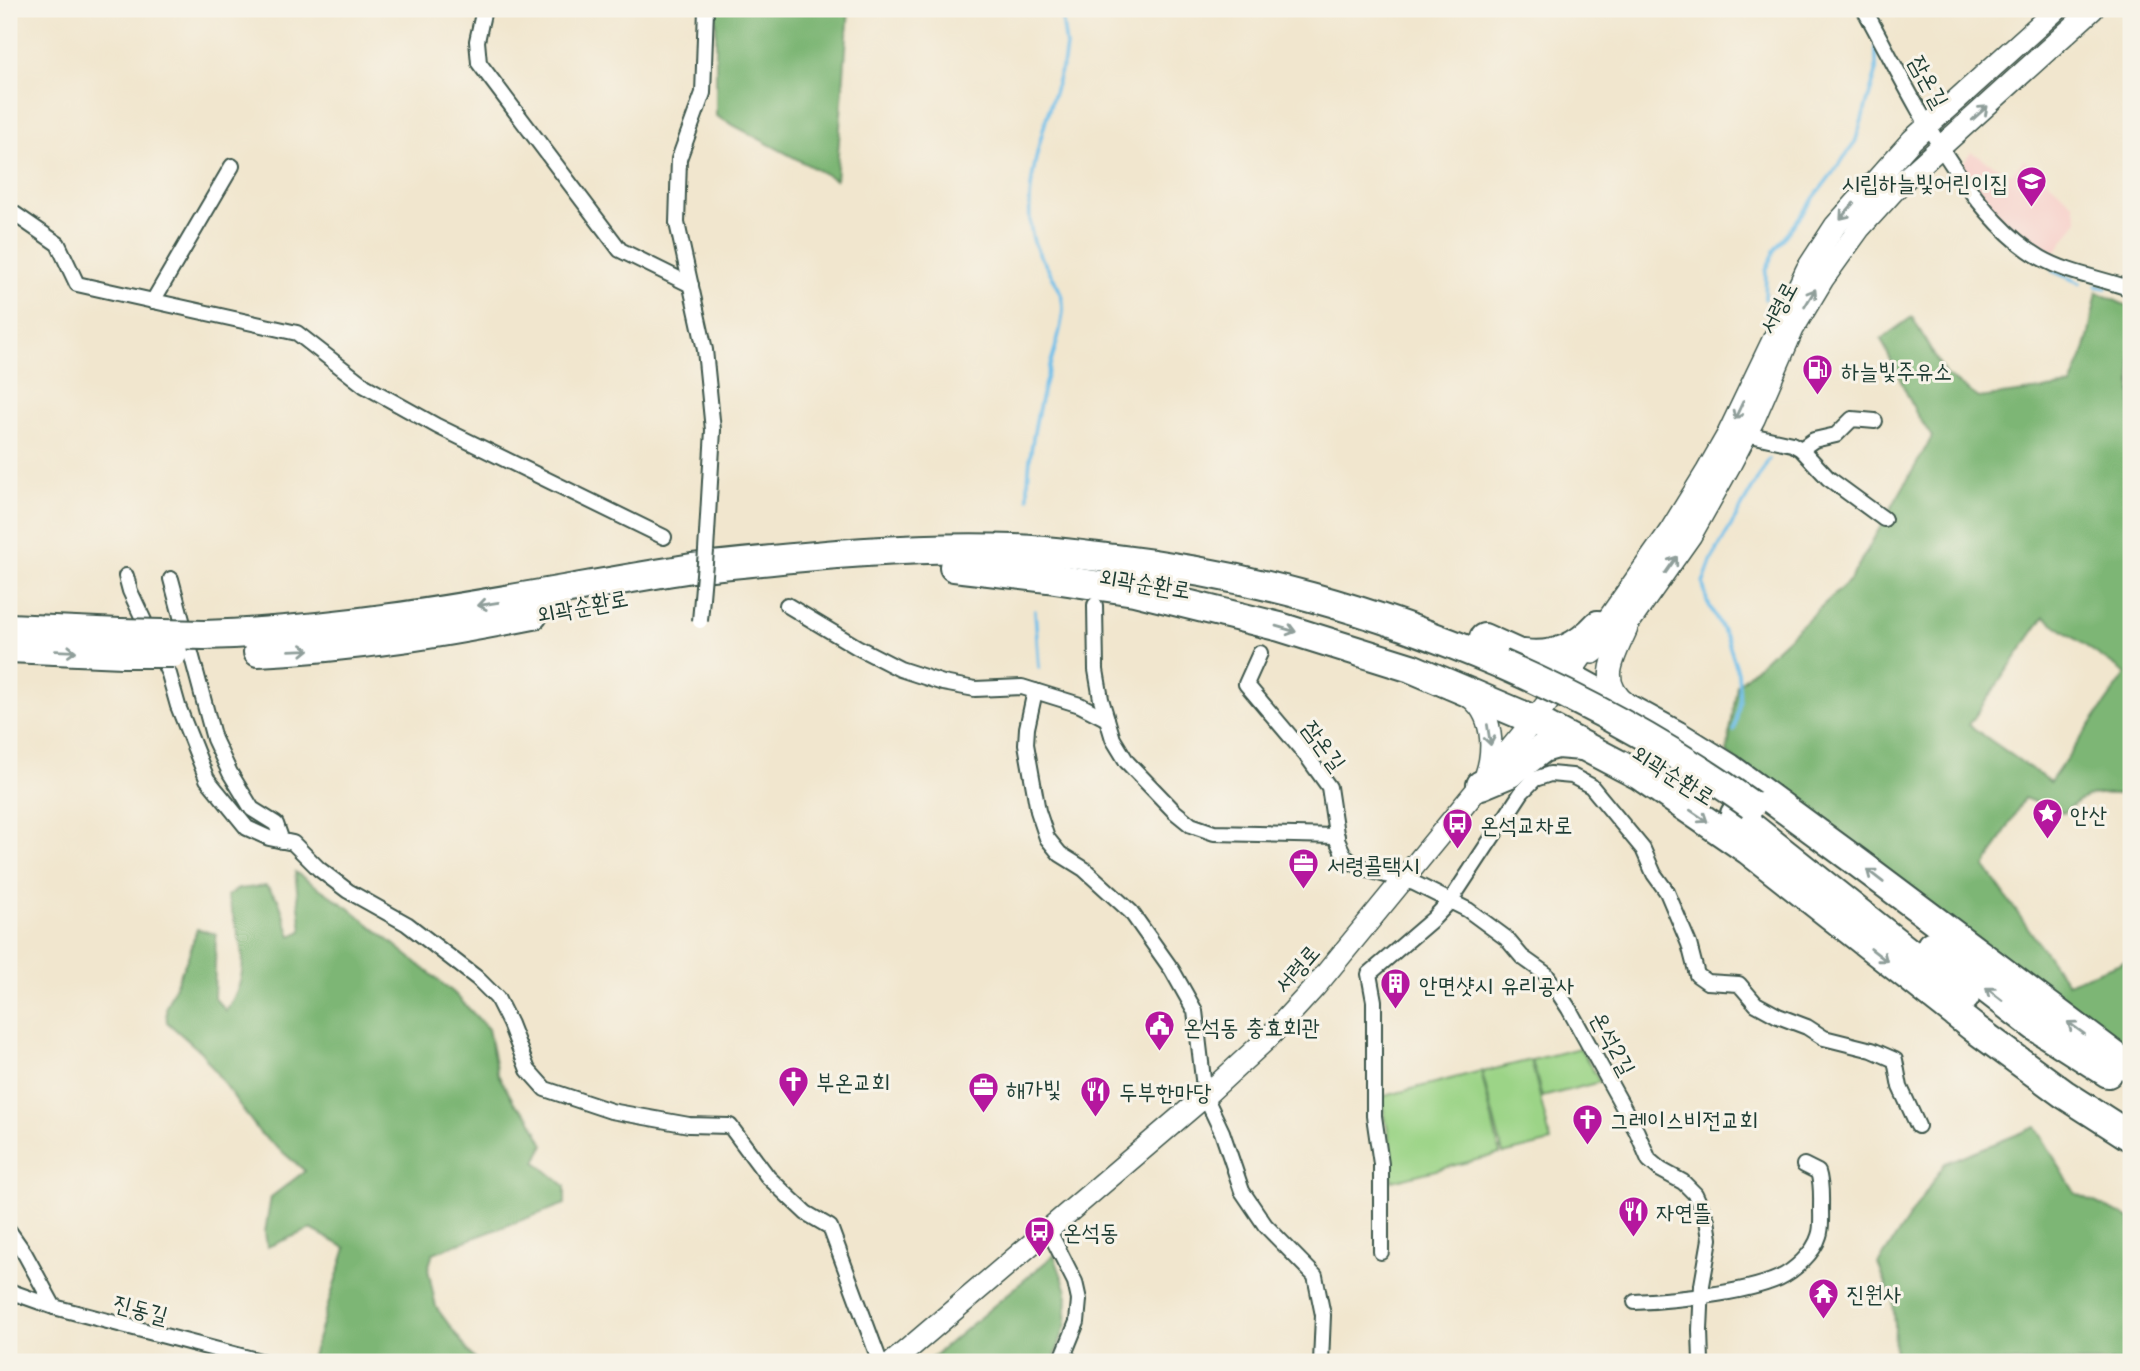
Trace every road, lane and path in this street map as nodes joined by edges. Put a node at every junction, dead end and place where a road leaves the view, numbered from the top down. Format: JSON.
{"nodes":[{"id":1,"x":484,"y":9,"type":"edge"},
{"id":2,"x":706,"y":9,"type":"edge"},
{"id":3,"x":1864,"y":9,"type":"edge"},
{"id":4,"x":2057,"y":9,"type":"edge"},
{"id":5,"x":2093,"y":9,"type":"edge"},
{"id":6,"x":1990,"y":70,"type":"junction"},
{"id":7,"x":2007,"y":88,"type":"junction"},
{"id":8,"x":1935,"y":137,"type":"junction"},
{"id":9,"x":232,"y":166,"type":"dead end"},
{"id":10,"x":1882,"y":172,"type":"junction"},
{"id":11,"x":1898,"y":187,"type":"junction"},
{"id":12,"x":9,"y":210,"type":"edge"},
{"id":13,"x":691,"y":285,"type":"junction"},
{"id":14,"x":2131,"y":289,"type":"edge"},
{"id":15,"x":153,"y":301,"type":"junction"},
{"id":16,"x":1874,"y":421,"type":"dead end"},
{"id":17,"x":1746,"y":433,"type":"junction"},
{"id":18,"x":1801,"y":450,"type":"junction"},
{"id":19,"x":1884,"y":519,"type":"dead end"},
{"id":20,"x":664,"y":537,"type":"dead end"},
{"id":21,"x":954,"y":567,"type":"junction"},
{"id":22,"x":126,"y":576,"type":"dead end"},
{"id":23,"x":171,"y":579,"type":"dead end"},
{"id":24,"x":787,"y":605,"type":"dead end"},
{"id":25,"x":1095,"y":605,"type":"dead end"},
{"id":26,"x":1616,"y":618,"type":"junction"},
{"id":27,"x":700,"y":621,"type":"dead end"},
{"id":28,"x":9,"y":628,"type":"edge"},
{"id":29,"x":122,"y":643,"type":"junction"},
{"id":30,"x":205,"y":644,"type":"junction"},
{"id":31,"x":9,"y":648,"type":"edge"},
{"id":32,"x":1260,"y":653,"type":"dead end"},
{"id":33,"x":1502,"y":664,"type":"junction"},
{"id":34,"x":1568,"y":676,"type":"junction"},
{"id":35,"x":1035,"y":691,"type":"junction"},
{"id":36,"x":1467,"y":691,"type":"junction"},
{"id":37,"x":1632,"y":711,"type":"junction"},
{"id":38,"x":1107,"y":719,"type":"junction"},
{"id":39,"x":1534,"y":720,"type":"junction"},
{"id":40,"x":1588,"y":748,"type":"junction"},
{"id":41,"x":1481,"y":785,"type":"junction"},
{"id":42,"x":1743,"y":810,"type":"junction"},
{"id":43,"x":1337,"y":836,"type":"junction"},
{"id":44,"x":282,"y":841,"type":"junction"},
{"id":45,"x":1404,"y":880,"type":"junction"},
{"id":46,"x":1451,"y":900,"type":"junction"},
{"id":47,"x":2131,"y":1068,"type":"edge"},
{"id":48,"x":2131,"y":1087,"type":"edge"},
{"id":49,"x":1205,"y":1096,"type":"junction"},
{"id":50,"x":2131,"y":1124,"type":"edge"},
{"id":51,"x":1918,"y":1126,"type":"dead end"},
{"id":52,"x":2131,"y":1138,"type":"edge"},
{"id":53,"x":1804,"y":1165,"type":"dead end"},
{"id":54,"x":9,"y":1231,"type":"edge"},
{"id":55,"x":1049,"y":1231,"type":"junction"},
{"id":56,"x":1381,"y":1252,"type":"dead end"},
{"id":57,"x":9,"y":1291,"type":"edge"},
{"id":58,"x":1701,"y":1295,"type":"junction"},
{"id":59,"x":1635,"y":1302,"type":"dead end"},
{"id":60,"x":54,"y":1307,"type":"junction"},
{"id":61,"x":1066,"y":1359,"type":"edge"},
{"id":62,"x":264,"y":1362,"type":"edge"},
{"id":63,"x":880,"y":1362,"type":"edge"},
{"id":64,"x":893,"y":1362,"type":"edge"},
{"id":65,"x":1321,"y":1362,"type":"edge"},
{"id":66,"x":1701,"y":1362,"type":"edge"}],
"edges":[{"from":1,"to":13,"type":"street"},
{"from":2,"to":13,"type":"street"},
{"from":3,"to":8,"type":"street","name":"잠온길"},
{"from":4,"to":6,"type":"street","name":"서령로"},
{"from":5,"to":7,"type":"street","name":"서령로"},
{"from":6,"to":7,"type":"street"},
{"from":6,"to":8,"type":"street","name":"서령로"},
{"from":8,"to":7,"type":"street","name":"서령로","one_way":true},
{"from":8,"to":10,"type":"street","name":"서령로"},
{"from":8,"to":11,"type":"street","name":"서령로"},
{"from":8,"to":14,"type":"street","name":"잠온길"},
{"from":9,"to":15,"type":"street"},
{"from":10,"to":11,"type":"street"},
{"from":10,"to":26,"type":"street","name":"서령로","one_way":true},
{"from":17,"to":11,"type":"street","name":"서령로","one_way":true},
{"from":12,"to":15,"type":"street"},
{"from":13,"to":27,"type":"street","bridge":true},
{"from":15,"to":20,"type":"street"},
{"from":16,"to":18,"type":"street"},
{"from":17,"to":18,"type":"street"},
{"from":26,"to":17,"type":"street","name":"서령로","one_way":true},
{"from":18,"to":19,"type":"street"},
{"from":30,"to":21,"type":"highway","name":"외곽순환로","one_way":true},
{"from":21,"to":33,"type":"highway","name":"외곽순환로"},
{"from":21,"to":36,"type":"highway","one_way":true},
{"from":22,"to":44,"type":"street"},
{"from":23,"to":44,"type":"street"},
{"from":24,"to":35,"type":"street"},
{"from":25,"to":38,"type":"street"},
{"from":26,"to":33,"type":"highway"},
{"from":26,"to":34,"type":"street","name":"서령로"},
{"from":26,"to":34,"type":"street","name":"서령로"},
{"from":26,"to":37,"type":"street"},
{"from":28,"to":29,"type":"highway","name":"외곽순환로"},
{"from":29,"to":30,"type":"highway","name":"외곽순환로","bridge":true},
{"from":31,"to":29,"type":"highway","name":"외곽순환로","one_way":true},
{"from":33,"to":30,"type":"highway","name":"외곽순환로","one_way":true},
{"from":32,"to":43,"type":"street","name":"잠온길"},
{"from":33,"to":34,"type":"highway"},
{"from":33,"to":42,"type":"highway","name":"외곽순환로","bridge":true},
{"from":34,"to":37,"type":"highway"},
{"from":34,"to":39,"type":"street","name":"서령로"},
{"from":35,"to":38,"type":"street"},
{"from":35,"to":49,"type":"street"},
{"from":36,"to":39,"type":"highway"},
{"from":36,"to":41,"type":"street","one_way":true},
{"from":47,"to":37,"type":"highway","one_way":true},
{"from":38,"to":43,"type":"street"},
{"from":39,"to":40,"type":"highway"},
{"from":39,"to":41,"type":"street","name":"서령로"},
{"from":40,"to":41,"type":"highway"},
{"from":40,"to":52,"type":"highway","one_way":true},
{"from":41,"to":45,"type":"street","name":"서령로"},
{"from":48,"to":42,"type":"highway","name":"외곽순환로","one_way":true},
{"from":42,"to":50,"type":"highway","name":"외곽순환로"},
{"from":43,"to":45,"type":"street","name":"잠온길"},
{"from":44,"to":63,"type":"street"},
{"from":45,"to":46,"type":"street","name":"온석2길"},
{"from":45,"to":49,"type":"street","name":"서령로"},
{"from":46,"to":51,"type":"street"},
{"from":46,"to":56,"type":"street"},
{"from":46,"to":58,"type":"street","name":"온석2길"},
{"from":49,"to":55,"type":"street","name":"서령로"},
{"from":49,"to":65,"type":"street"},
{"from":53,"to":58,"type":"street"},
{"from":54,"to":60,"type":"street"},
{"from":55,"to":61,"type":"street"},
{"from":55,"to":64,"type":"street","name":"서령로"},
{"from":57,"to":60,"type":"street","name":"진동길"},
{"from":58,"to":59,"type":"street"},
{"from":58,"to":66,"type":"street","name":"온석2길"},
{"from":60,"to":62,"type":"street","name":"진동길"}]}
